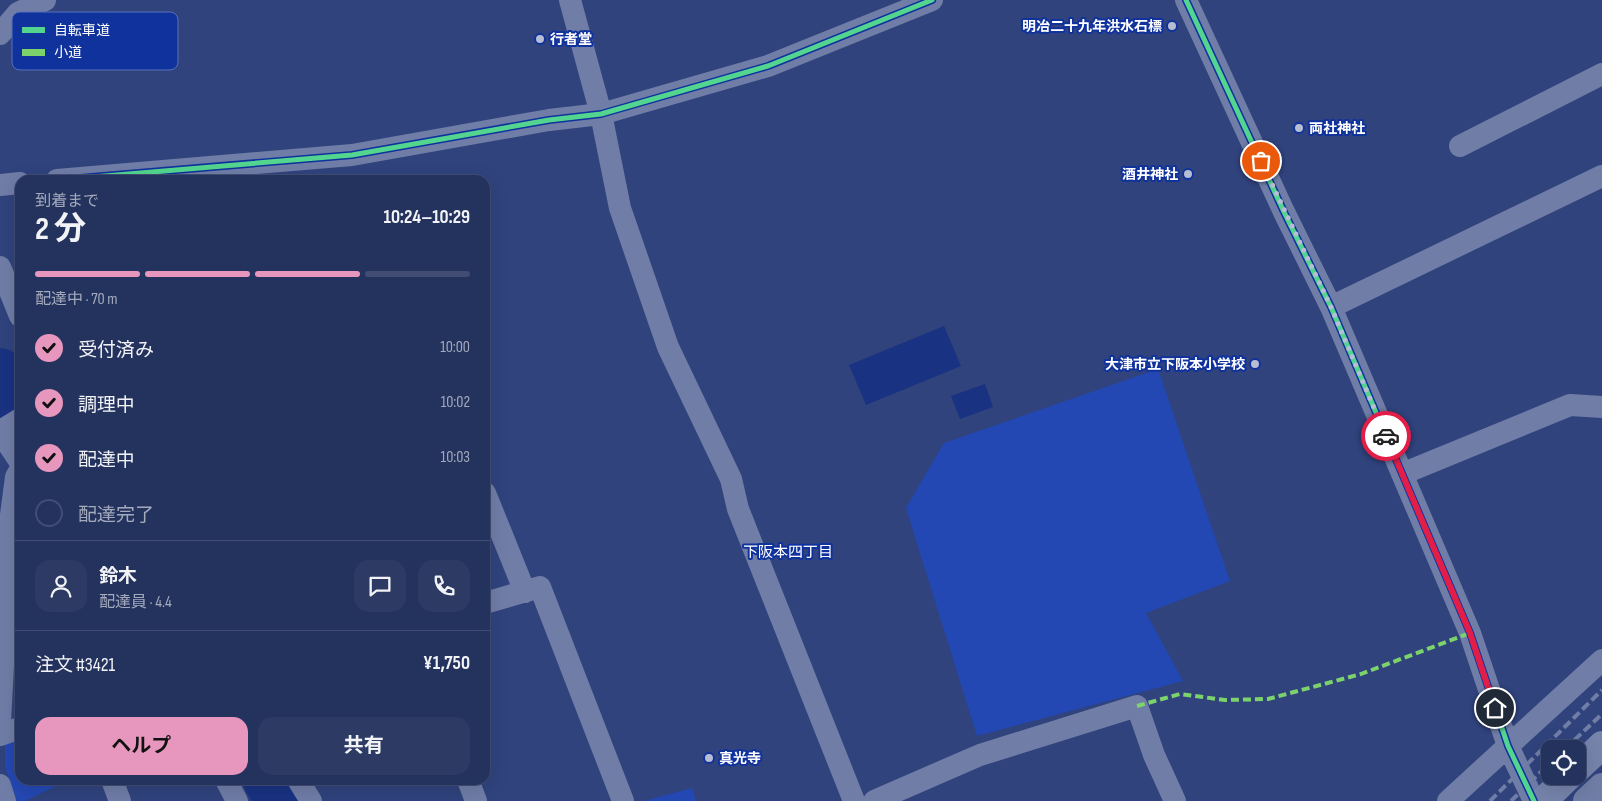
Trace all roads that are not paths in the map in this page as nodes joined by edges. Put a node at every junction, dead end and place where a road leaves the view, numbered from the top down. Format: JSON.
{"nodes":[{"id":1,"x":45,"y":0,"type":"edge"},
{"id":2,"x":570,"y":0,"type":"edge"},
{"id":3,"x":932,"y":0,"type":"edge"},
{"id":4,"x":1186,"y":0,"type":"edge"},
{"id":5,"x":20,"y":12,"type":"edge"},
{"id":6,"x":12,"y":20,"type":"edge"},
{"id":7,"x":0,"y":34,"type":"edge"},
{"id":8,"x":1600,"y":79,"type":"edge"},
{"id":9,"x":601,"y":114,"type":"junction"},
{"id":10,"x":1460,"y":146,"type":"dead end"},
{"id":11,"x":118,"y":175,"type":"edge"},
{"id":12,"x":1602,"y":176,"type":"edge"},
{"id":13,"x":0,"y":267,"type":"edge"},
{"id":14,"x":15,"y":304,"type":"edge"},
{"id":15,"x":1331,"y":307,"type":"junction"},
{"id":16,"x":1602,"y":407,"type":"edge"},
{"id":17,"x":15,"y":422,"type":"edge"},
{"id":18,"x":0,"y":432,"type":"edge"},
{"id":19,"x":15,"y":454,"type":"edge"},
{"id":20,"x":1402,"y":474,"type":"junction"},
{"id":21,"x":15,"y":485,"type":"edge"},
{"id":22,"x":490,"y":505,"type":"edge"},
{"id":23,"x":525,"y":592,"type":"junction"},
{"id":24,"x":490,"y":601,"type":"edge"},
{"id":25,"x":1602,"y":660,"type":"edge"},
{"id":26,"x":0,"y":722,"type":"edge"},
{"id":27,"x":15,"y":730,"type":"edge"},
{"id":28,"x":0,"y":735,"type":"edge"},
{"id":29,"x":1602,"y":745,"type":"edge"},
{"id":30,"x":1508,"y":746,"type":"junction"},
{"id":31,"x":1586,"y":760,"type":"edge"},
{"id":32,"x":0,"y":785,"type":"edge"},
{"id":33,"x":114,"y":785,"type":"edge"},
{"id":34,"x":229,"y":785,"type":"edge"},
{"id":35,"x":301,"y":785,"type":"edge"},
{"id":36,"x":470,"y":785,"type":"edge"},
{"id":37,"x":1560,"y":785,"type":"edge"},
{"id":38,"x":1602,"y":787,"type":"edge"},
{"id":39,"x":6,"y":801,"type":"edge"},
{"id":40,"x":120,"y":801,"type":"edge"},
{"id":41,"x":237,"y":801,"type":"edge"},
{"id":42,"x":311,"y":801,"type":"edge"},
{"id":43,"x":476,"y":801,"type":"edge"},
{"id":44,"x":622,"y":801,"type":"edge"},
{"id":45,"x":854,"y":801,"type":"edge"},
{"id":46,"x":874,"y":801,"type":"edge"},
{"id":47,"x":1175,"y":801,"type":"edge"},
{"id":48,"x":1448,"y":801,"type":"edge"},
{"id":49,"x":1534,"y":801,"type":"edge"},
{"id":50,"x":1543,"y":801,"type":"edge"},
{"id":51,"x":1587,"y":801,"type":"edge"}],
"edges":[{"from":1,"to":5,"type":"street"},
{"from":2,"to":9,"type":"street"},
{"from":3,"to":9,"type":"street"},
{"from":4,"to":15,"type":"street"},
{"from":6,"to":7,"type":"street"},
{"from":8,"to":10,"type":"street"},
{"from":9,"to":11,"type":"street"},
{"from":9,"to":45,"type":"street"},
{"from":12,"to":15,"type":"street"},
{"from":13,"to":14,"type":"street"},
{"from":15,"to":20,"type":"street"},
{"from":16,"to":20,"type":"street"},
{"from":17,"to":18,"type":"street"},
{"from":18,"to":19,"type":"street"},
{"from":20,"to":30,"type":"street"},
{"from":21,"to":26,"type":"street"},
{"from":22,"to":23,"type":"street"},
{"from":23,"to":24,"type":"street"},
{"from":23,"to":44,"type":"street"},
{"from":25,"to":30,"type":"street"},
{"from":27,"to":28,"type":"street"},
{"from":29,"to":31,"type":"street"},
{"from":30,"to":48,"type":"street"},
{"from":30,"to":49,"type":"street"},
{"from":32,"to":39,"type":"street"},
{"from":33,"to":40,"type":"street"},
{"from":34,"to":41,"type":"street"},
{"from":35,"to":42,"type":"street"},
{"from":36,"to":43,"type":"street"},
{"from":37,"to":50,"type":"street"},
{"from":38,"to":51,"type":"highway"},
{"from":46,"to":47,"type":"street"}]}
